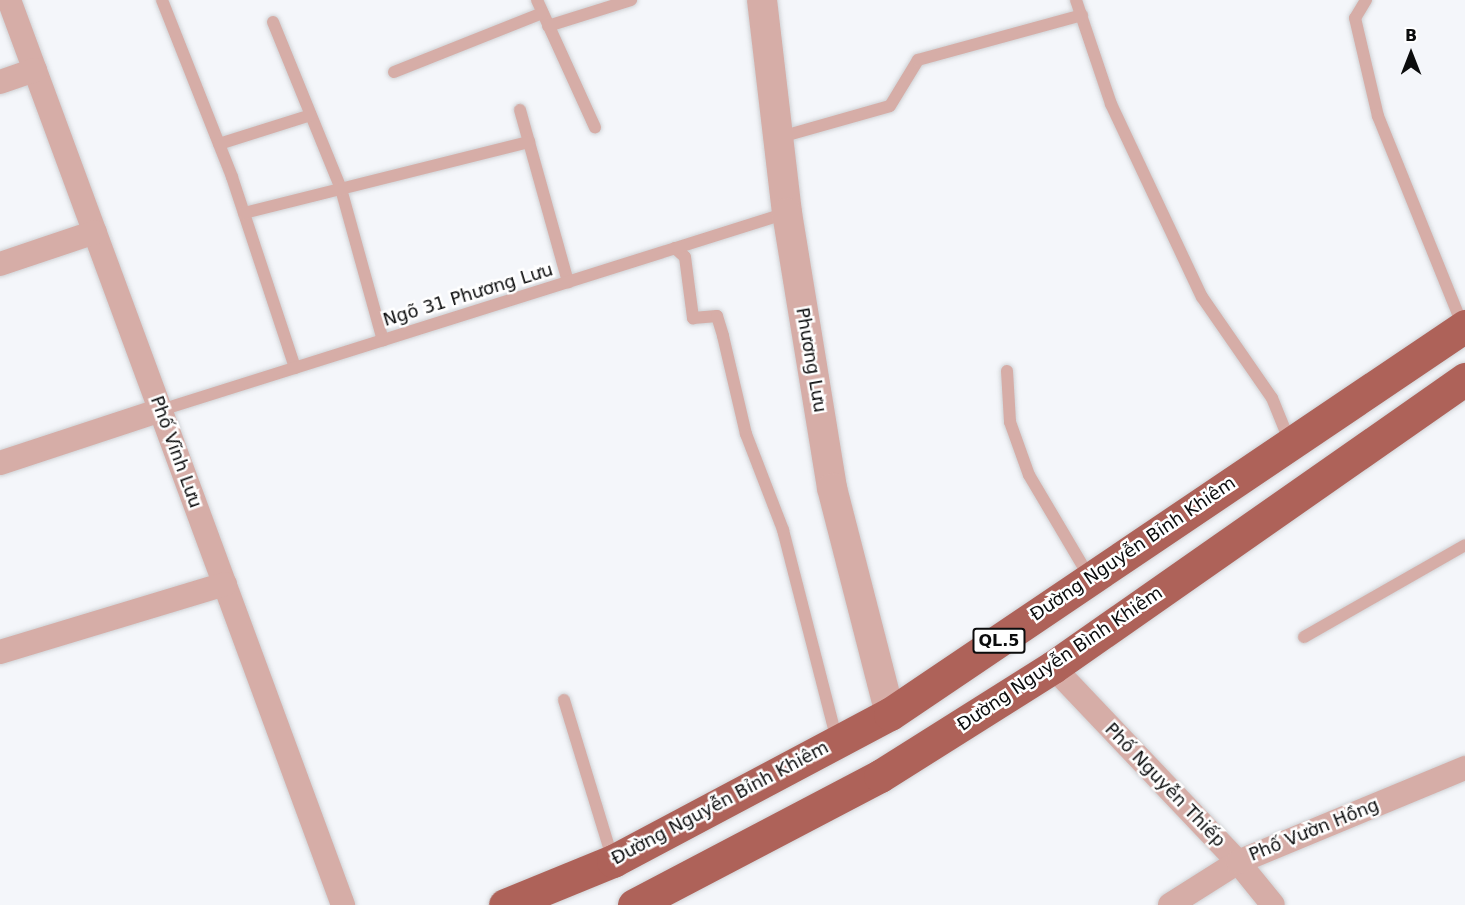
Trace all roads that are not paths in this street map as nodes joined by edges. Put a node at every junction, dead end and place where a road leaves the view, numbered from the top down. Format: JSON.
{"nodes":[{"id":1,"x":9,"y":0,"type":"edge"},
{"id":2,"x":162,"y":0,"type":"edge"},
{"id":3,"x":537,"y":0,"type":"edge"},
{"id":4,"x":631,"y":0,"type":"edge"},
{"id":5,"x":762,"y":0,"type":"edge"},
{"id":6,"x":1076,"y":0,"type":"edge"},
{"id":7,"x":1366,"y":0,"type":"edge"},
{"id":8,"x":542,"y":13,"type":"junction"},
{"id":9,"x":1082,"y":15,"type":"junction"},
{"id":10,"x":273,"y":22,"type":"dead end"},
{"id":11,"x":548,"y":26,"type":"junction"},
{"id":12,"x":35,"y":70,"type":"junction"},
{"id":13,"x":394,"y":72,"type":"dead end"},
{"id":14,"x":0,"y":82,"type":"edge"},
{"id":15,"x":520,"y":110,"type":"dead end"},
{"id":16,"x":311,"y":115,"type":"junction"},
{"id":17,"x":595,"y":127,"type":"dead end"},
{"id":18,"x":776,"y":139,"type":"junction"},
{"id":19,"x":529,"y":142,"type":"junction"},
{"id":20,"x":219,"y":144,"type":"junction"},
{"id":21,"x":340,"y":189,"type":"junction"},
{"id":22,"x":244,"y":213,"type":"junction"},
{"id":23,"x":787,"y":213,"type":"junction"},
{"id":24,"x":95,"y":232,"type":"junction"},
{"id":25,"x":675,"y":248,"type":"junction"},
{"id":26,"x":0,"y":264,"type":"edge"},
{"id":27,"x":568,"y":282,"type":"junction"},
{"id":28,"x":1464,"y":327,"type":"edge"},
{"id":29,"x":383,"y":340,"type":"junction"},
{"id":30,"x":296,"y":368,"type":"junction"},
{"id":31,"x":1007,"y":371,"type":"dead end"},
{"id":32,"x":1465,"y":379,"type":"edge"},
{"id":33,"x":161,"y":411,"type":"junction"},
{"id":34,"x":1290,"y":442,"type":"junction"},
{"id":35,"x":0,"y":463,"type":"edge"},
{"id":36,"x":1465,"y":545,"type":"edge"},
{"id":37,"x":1091,"y":579,"type":"junction"},
{"id":38,"x":225,"y":584,"type":"junction"},
{"id":39,"x":1304,"y":637,"type":"dead end"},
{"id":40,"x":0,"y":652,"type":"edge"},
{"id":41,"x":1053,"y":668,"type":"junction"},
{"id":42,"x":564,"y":700,"type":"dead end"},
{"id":43,"x":890,"y":714,"type":"junction"},
{"id":44,"x":837,"y":741,"type":"junction"},
{"id":45,"x":1465,"y":768,"type":"edge"},
{"id":46,"x":613,"y":861,"type":"junction"},
{"id":47,"x":1238,"y":862,"type":"junction"},
{"id":48,"x":343,"y":905,"type":"edge"},
{"id":49,"x":505,"y":905,"type":"edge"},
{"id":50,"x":634,"y":905,"type":"edge"},
{"id":51,"x":1170,"y":905,"type":"edge"},
{"id":52,"x":1273,"y":905,"type":"edge"}],
"edges":[{"from":1,"to":12,"type":"street","name":"Phố Vĩnh Lưu"},
{"from":2,"to":20,"type":"lane"},
{"from":3,"to":8,"type":"lane"},
{"from":4,"to":11,"type":"lane"},
{"from":5,"to":18,"type":"street","name":"Phương Lưu"},
{"from":6,"to":9,"type":"lane"},
{"from":7,"to":28,"type":"lane"},
{"from":8,"to":11,"type":"lane"},
{"from":8,"to":13,"type":"lane"},
{"from":9,"to":18,"type":"lane"},
{"from":9,"to":34,"type":"lane"},
{"from":10,"to":16,"type":"lane"},
{"from":11,"to":17,"type":"lane"},
{"from":12,"to":14,"type":"street"},
{"from":12,"to":24,"type":"street","name":"Phố Vĩnh Lưu"},
{"from":15,"to":19,"type":"lane"},
{"from":16,"to":20,"type":"lane"},
{"from":16,"to":21,"type":"lane"},
{"from":18,"to":23,"type":"street","name":"Phương Lưu"},
{"from":19,"to":21,"type":"lane"},
{"from":19,"to":27,"type":"lane"},
{"from":20,"to":22,"type":"lane"},
{"from":21,"to":22,"type":"lane"},
{"from":21,"to":29,"type":"lane"},
{"from":22,"to":30,"type":"lane"},
{"from":23,"to":25,"type":"lane","name":"Ngõ 31 Phương Lưu"},
{"from":23,"to":43,"type":"street","name":"Phương Lưu"},
{"from":24,"to":26,"type":"street"},
{"from":24,"to":33,"type":"street","name":"Phố Vĩnh Lưu"},
{"from":25,"to":27,"type":"lane","name":"Ngõ 31 Phương Lưu"},
{"from":25,"to":44,"type":"lane"},
{"from":27,"to":29,"type":"lane","name":"Ngõ 31 Phương Lưu"},
{"from":28,"to":34,"type":"highway","name":"Đường Nguyễn Bỉnh Khiêm","number":"QL.5"},
{"from":29,"to":30,"type":"lane","name":"Ngõ 31 Phương Lưu"},
{"from":30,"to":33,"type":"lane","name":"Ngõ 31 Phương Lưu"},
{"from":31,"to":37,"type":"lane"},
{"from":32,"to":41,"type":"highway","name":"Đường Nguyễn Bình Khiêm","number":"QL.5"},
{"from":33,"to":35,"type":"street"},
{"from":33,"to":38,"type":"street","name":"Phố Vĩnh Lưu"},
{"from":34,"to":37,"type":"highway","name":"Đường Nguyễn Bỉnh Khiêm","number":"QL.5"},
{"from":36,"to":39,"type":"lane"},
{"from":37,"to":43,"type":"highway","name":"Đường Nguyễn Bỉnh Khiêm","number":"QL.5"},
{"from":38,"to":40,"type":"street"},
{"from":38,"to":48,"type":"street","name":"Phố Vĩnh Lưu"},
{"from":41,"to":47,"type":"street","name":"Phố Nguyễn Thiếp"},
{"from":41,"to":50,"type":"highway","name":"Đường Nguyễn Bình Khiêm","number":"QL.5"},
{"from":42,"to":46,"type":"lane"},
{"from":43,"to":44,"type":"highway","name":"Đường Nguyễn Bỉnh Khiêm","number":"QL.5"},
{"from":44,"to":46,"type":"highway","name":"Đường Nguyễn Bỉnh Khiêm","number":"QL.5"},
{"from":45,"to":47,"type":"street","name":"Phố Vườn Hồng"},
{"from":46,"to":49,"type":"highway","name":"Đường Nguyễn Bỉnh Khiêm","number":"QL.5"},
{"from":47,"to":51,"type":"street","name":"Phố Vườn Hồng"},
{"from":47,"to":52,"type":"street","name":"Phố Nguyễn Thiếp"}]}
